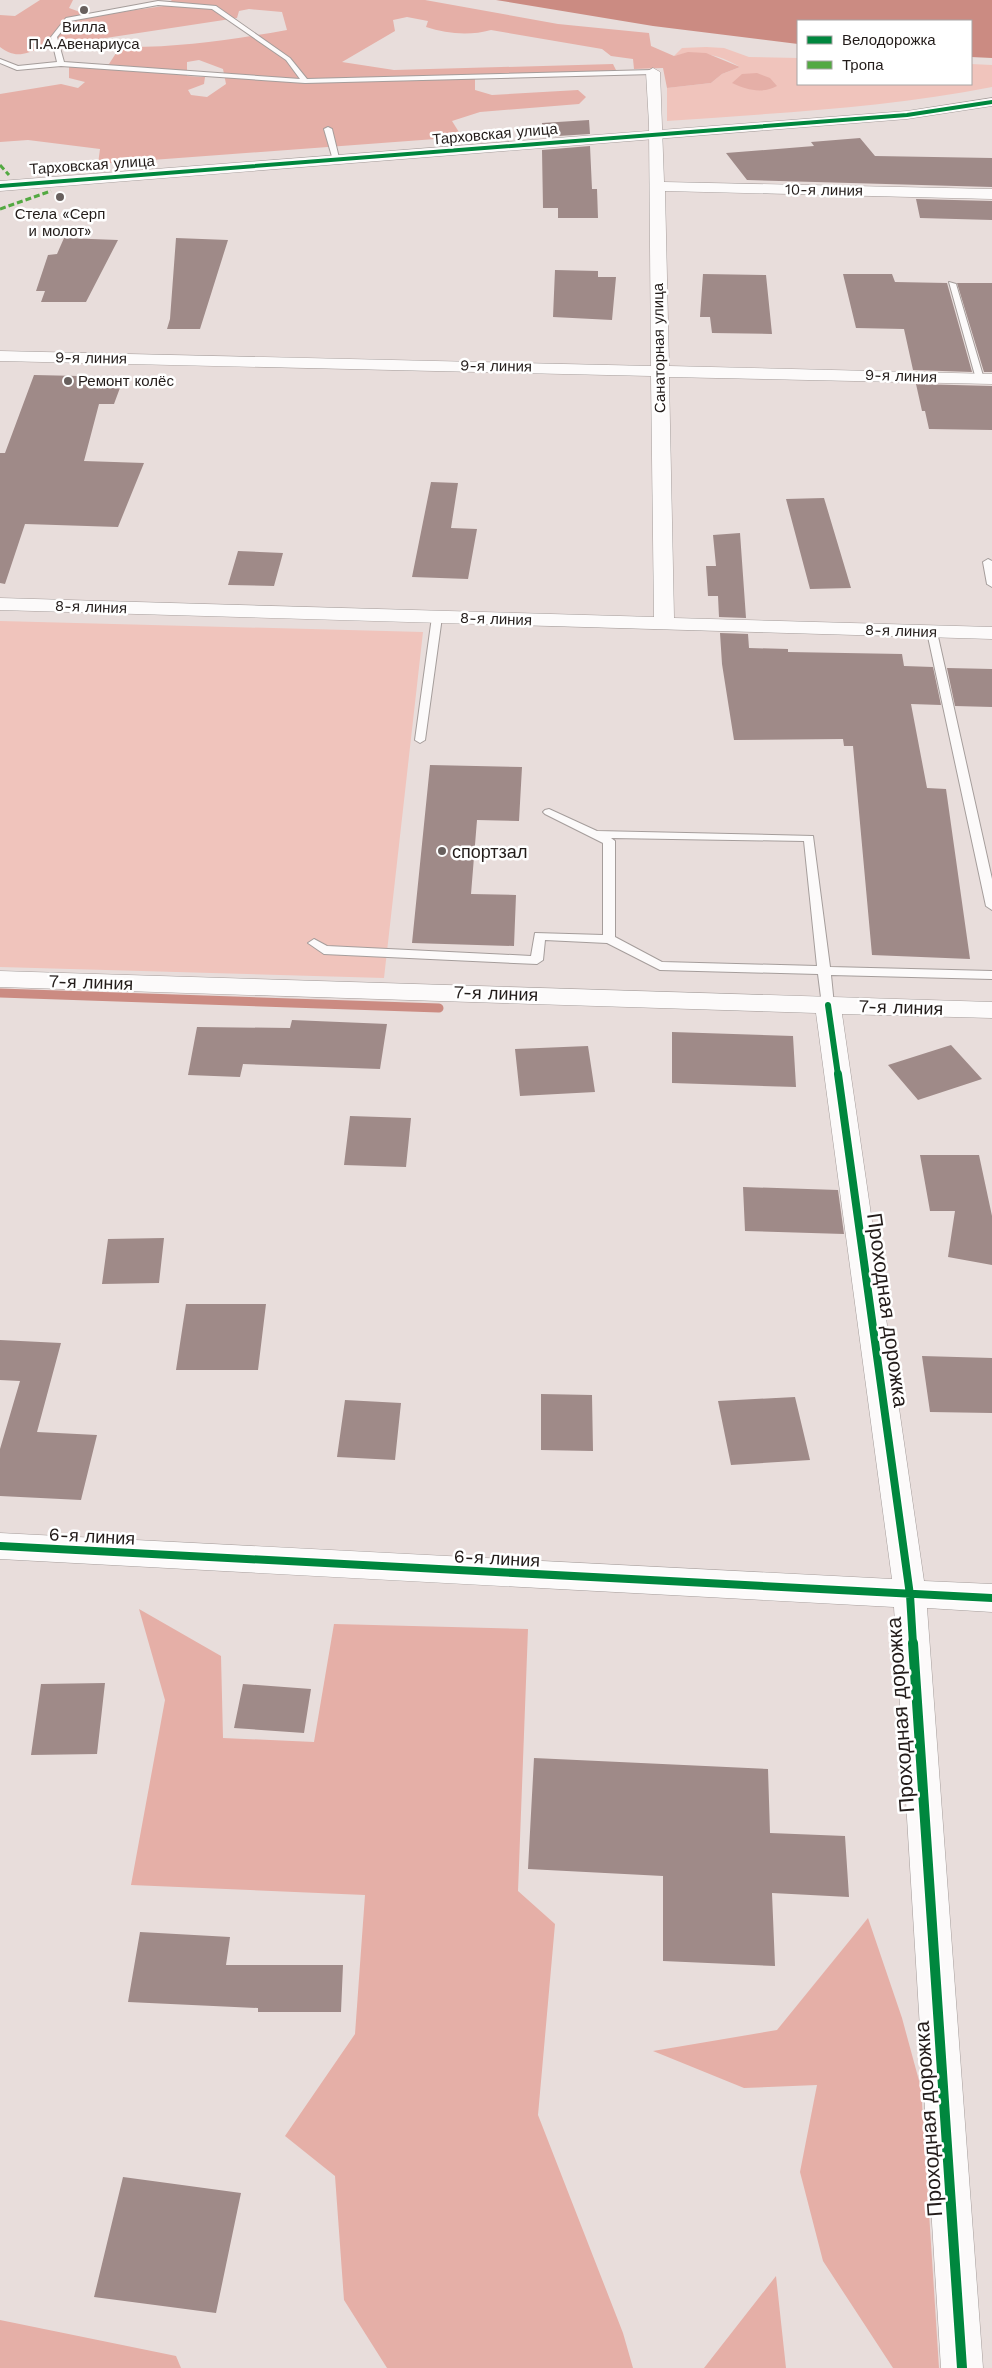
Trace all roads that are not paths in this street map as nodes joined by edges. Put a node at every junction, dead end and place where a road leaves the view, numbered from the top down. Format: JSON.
{"nodes":[{"id":1,"x":157,"y":2,"type":"edge"},
{"id":2,"x":0,"y":61,"type":"edge"},
{"id":3,"x":61,"y":64,"type":"junction"},
{"id":4,"x":653,"y":72,"type":"joint"},
{"id":5,"x":305,"y":80,"type":"junction"},
{"id":6,"x":992,"y":102,"type":"edge"},
{"id":7,"x":328,"y":129,"type":"dead end"},
{"id":8,"x":656,"y":134,"type":"junction"},
{"id":9,"x":337,"y":160,"type":"junction"},
{"id":10,"x":0,"y":186,"type":"edge"},
{"id":11,"x":656,"y":186,"type":"junction"},
{"id":12,"x":992,"y":194,"type":"edge"},
{"id":13,"x":952,"y":284,"type":"dead end"},
{"id":14,"x":0,"y":356,"type":"edge"},
{"id":15,"x":660,"y":370,"type":"junction"},
{"id":16,"x":986,"y":379,"type":"edge"},
{"id":17,"x":988,"y":562,"type":"dead end"},
{"id":18,"x":992,"y":584,"type":"edge"},
{"id":19,"x":0,"y":604,"type":"edge"},
{"id":20,"x":437,"y":617,"type":"junction"},
{"id":21,"x":664,"y":624,"type":"junction"},
{"id":22,"x":932,"y":632,"type":"junction"},
{"id":23,"x":992,"y":633,"type":"edge"},
{"id":24,"x":420,"y":740,"type":"dead end"},
{"id":25,"x":549,"y":812,"type":"dead end"},
{"id":26,"x":594,"y":834,"type":"junction"},
{"id":27,"x":992,"y":906,"type":"edge"},
{"id":28,"x":609,"y":939,"type":"junction"},
{"id":29,"x":314,"y":943,"type":"dead end"},
{"id":30,"x":824,"y":970,"type":"junction"},
{"id":31,"x":992,"y":975,"type":"edge"},
{"id":32,"x":0,"y":979,"type":"edge"},
{"id":33,"x":828,"y":1005,"type":"junction"},
{"id":34,"x":992,"y":1010,"type":"edge"},
{"id":35,"x":0,"y":1546,"type":"edge"},
{"id":36,"x":910,"y":1595,"type":"junction"},
{"id":37,"x":992,"y":1598,"type":"edge"},
{"id":38,"x":962,"y":2368,"type":"edge"}],
"edges":[{"from":1,"to":3,"type":"lane"},
{"from":1,"to":5,"type":"lane"},
{"from":2,"to":3,"type":"lane"},
{"from":3,"to":5,"type":"lane"},
{"from":4,"to":5,"type":"lane"},
{"from":4,"to":8,"type":"street","name":"Санаторная улица"},
{"from":6,"to":8,"type":"street","name":"Тарховская улица"},
{"from":7,"to":9,"type":"lane"},
{"from":8,"to":9,"type":"street","name":"Тарховская улица"},
{"from":8,"to":11,"type":"street","name":"Санаторная улица"},
{"from":9,"to":10,"type":"street","name":"Тарховская улица"},
{"from":11,"to":12,"type":"street","name":"10-я линия"},
{"from":11,"to":15,"type":"street","name":"Санаторная улица"},
{"from":13,"to":16,"type":"lane"},
{"from":14,"to":15,"type":"street","name":"9-я линия"},
{"from":15,"to":16,"type":"street","name":"9-я линия"},
{"from":15,"to":21,"type":"street","name":"Санаторная улица"},
{"from":17,"to":18,"type":"lane"},
{"from":19,"to":20,"type":"street","name":"8-я линия"},
{"from":20,"to":21,"type":"street","name":"8-я линия"},
{"from":20,"to":24,"type":"lane"},
{"from":21,"to":22,"type":"street","name":"8-я линия"},
{"from":22,"to":23,"type":"street","name":"8-я линия"},
{"from":22,"to":27,"type":"lane"},
{"from":25,"to":26,"type":"lane"},
{"from":26,"to":28,"type":"lane"},
{"from":26,"to":30,"type":"lane"},
{"from":28,"to":29,"type":"lane"},
{"from":28,"to":30,"type":"lane"},
{"from":30,"to":31,"type":"lane"},
{"from":30,"to":33,"type":"lane"},
{"from":32,"to":33,"type":"street","name":"7-я линия"},
{"from":33,"to":34,"type":"street","name":"7-я линия"},
{"from":33,"to":36,"type":"street","name":"Проходная дорожка"},
{"from":35,"to":36,"type":"street","name":"6-я линия"},
{"from":36,"to":37,"type":"street","name":"6-я линия"},
{"from":36,"to":38,"type":"street","name":"Проходная дорожка"}]}
